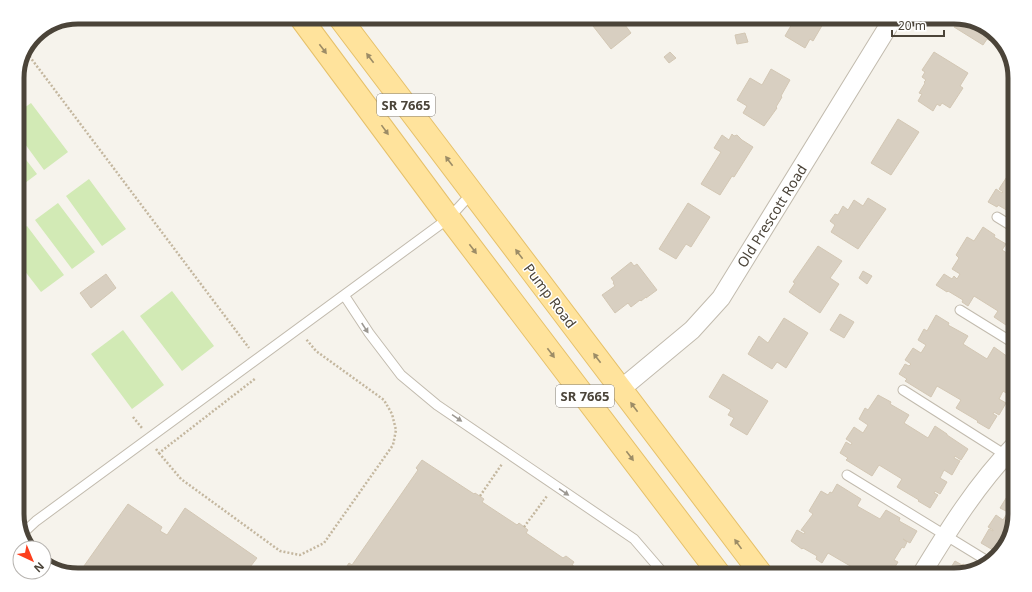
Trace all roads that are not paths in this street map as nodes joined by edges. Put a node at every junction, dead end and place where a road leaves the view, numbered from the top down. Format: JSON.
{"nodes":[{"id":1,"x":305,"y":24,"type":"edge"},
{"id":2,"x":344,"y":24,"type":"edge"},
{"id":3,"x":890,"y":24,"type":"edge"},
{"id":4,"x":472,"y":192,"type":"junction"},
{"id":5,"x":997,"y":217,"type":"dead end"},
{"id":6,"x":449,"y":218,"type":"junction"},
{"id":7,"x":1008,"y":224,"type":"edge"},
{"id":8,"x":344,"y":295,"type":"junction"},
{"id":9,"x":960,"y":310,"type":"dead end"},
{"id":10,"x":1008,"y":340,"type":"edge"},
{"id":11,"x":620,"y":389,"type":"junction"},
{"id":12,"x":903,"y":390,"type":"dead end"},
{"id":13,"x":1008,"y":452,"type":"edge"},
{"id":14,"x":1008,"y":458,"type":"edge"},
{"id":15,"x":847,"y":475,"type":"dead end"},
{"id":16,"x":27,"y":530,"type":"edge"},
{"id":17,"x":946,"y":534,"type":"junction"},
{"id":18,"x":984,"y":559,"type":"edge"},
{"id":19,"x":659,"y":568,"type":"edge"},
{"id":20,"x":715,"y":568,"type":"edge"},
{"id":21,"x":757,"y":568,"type":"edge"},
{"id":22,"x":925,"y":568,"type":"edge"}],
"edges":[{"from":1,"to":6,"type":"main road","number":"SR 7665","one_way":true},
{"from":4,"to":2,"type":"main road","name":"Pump Road","number":"SR 7665","one_way":true},
{"from":3,"to":11,"type":"street","name":"Old Prescott Road"},
{"from":4,"to":6,"type":"lane"},
{"from":11,"to":4,"type":"main road","name":"Pump Road","number":"SR 7665","one_way":true},
{"from":5,"to":7,"type":"lane"},
{"from":6,"to":8,"type":"lane"},
{"from":6,"to":20,"type":"main road","number":"SR 7665","one_way":true},
{"from":8,"to":16,"type":"lane"},
{"from":8,"to":19,"type":"lane","one_way":true},
{"from":9,"to":10,"type":"lane"},
{"from":21,"to":11,"type":"main road","name":"Pump Road","number":"SR 7665","one_way":true},
{"from":12,"to":13,"type":"lane"},
{"from":14,"to":17,"type":"street"},
{"from":15,"to":17,"type":"lane"},
{"from":17,"to":18,"type":"lane"},
{"from":17,"to":22,"type":"street"}]}
